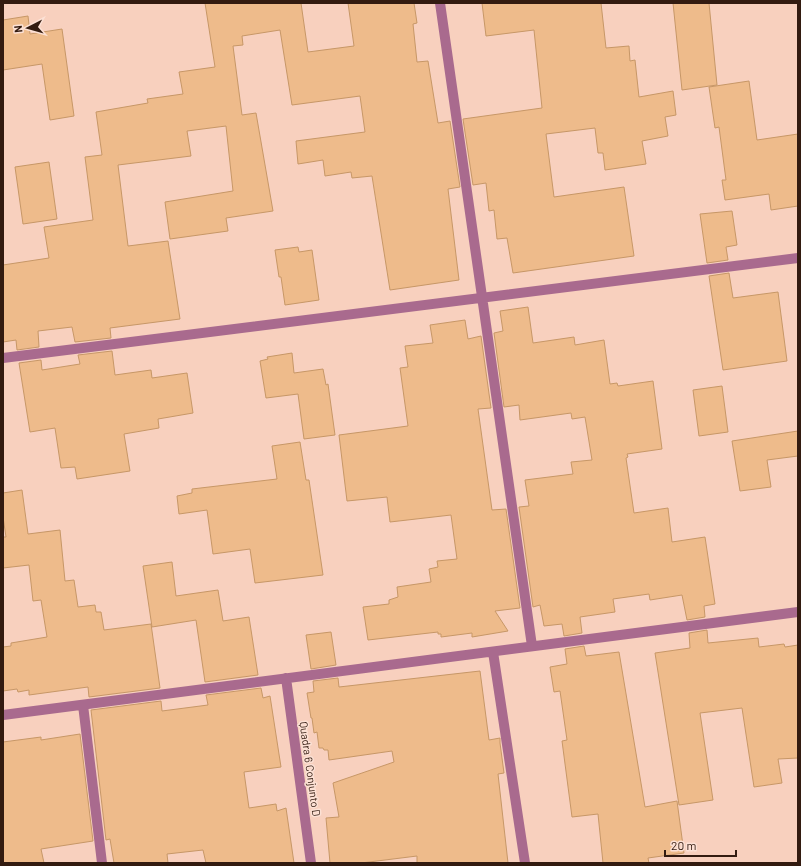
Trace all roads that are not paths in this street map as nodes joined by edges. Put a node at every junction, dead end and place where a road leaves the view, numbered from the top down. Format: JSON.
{"nodes":[{"id":1,"x":440,"y":3,"type":"edge"},
{"id":2,"x":798,"y":258,"type":"edge"},
{"id":3,"x":482,"y":298,"type":"junction"},
{"id":4,"x":3,"y":358,"type":"edge"},
{"id":5,"x":798,"y":612,"type":"edge"},
{"id":6,"x":532,"y":646,"type":"junction"},
{"id":7,"x":493,"y":652,"type":"junction"},
{"id":8,"x":286,"y":678,"type":"junction"},
{"id":9,"x":83,"y":705,"type":"junction"},
{"id":10,"x":3,"y":715,"type":"edge"},
{"id":11,"x":102,"y":863,"type":"edge"},
{"id":12,"x":311,"y":863,"type":"edge"},
{"id":13,"x":525,"y":863,"type":"edge"}],
"edges":[{"from":1,"to":3,"type":"street"},
{"from":2,"to":3,"type":"street"},
{"from":3,"to":4,"type":"street"},
{"from":3,"to":6,"type":"street"},
{"from":5,"to":6,"type":"street"},
{"from":6,"to":7,"type":"street"},
{"from":7,"to":8,"type":"street"},
{"from":7,"to":13,"type":"street"},
{"from":8,"to":9,"type":"street"},
{"from":8,"to":12,"type":"street","name":"Quadra 6 Conjunto D"},
{"from":9,"to":10,"type":"street"},
{"from":9,"to":11,"type":"street"}]}
